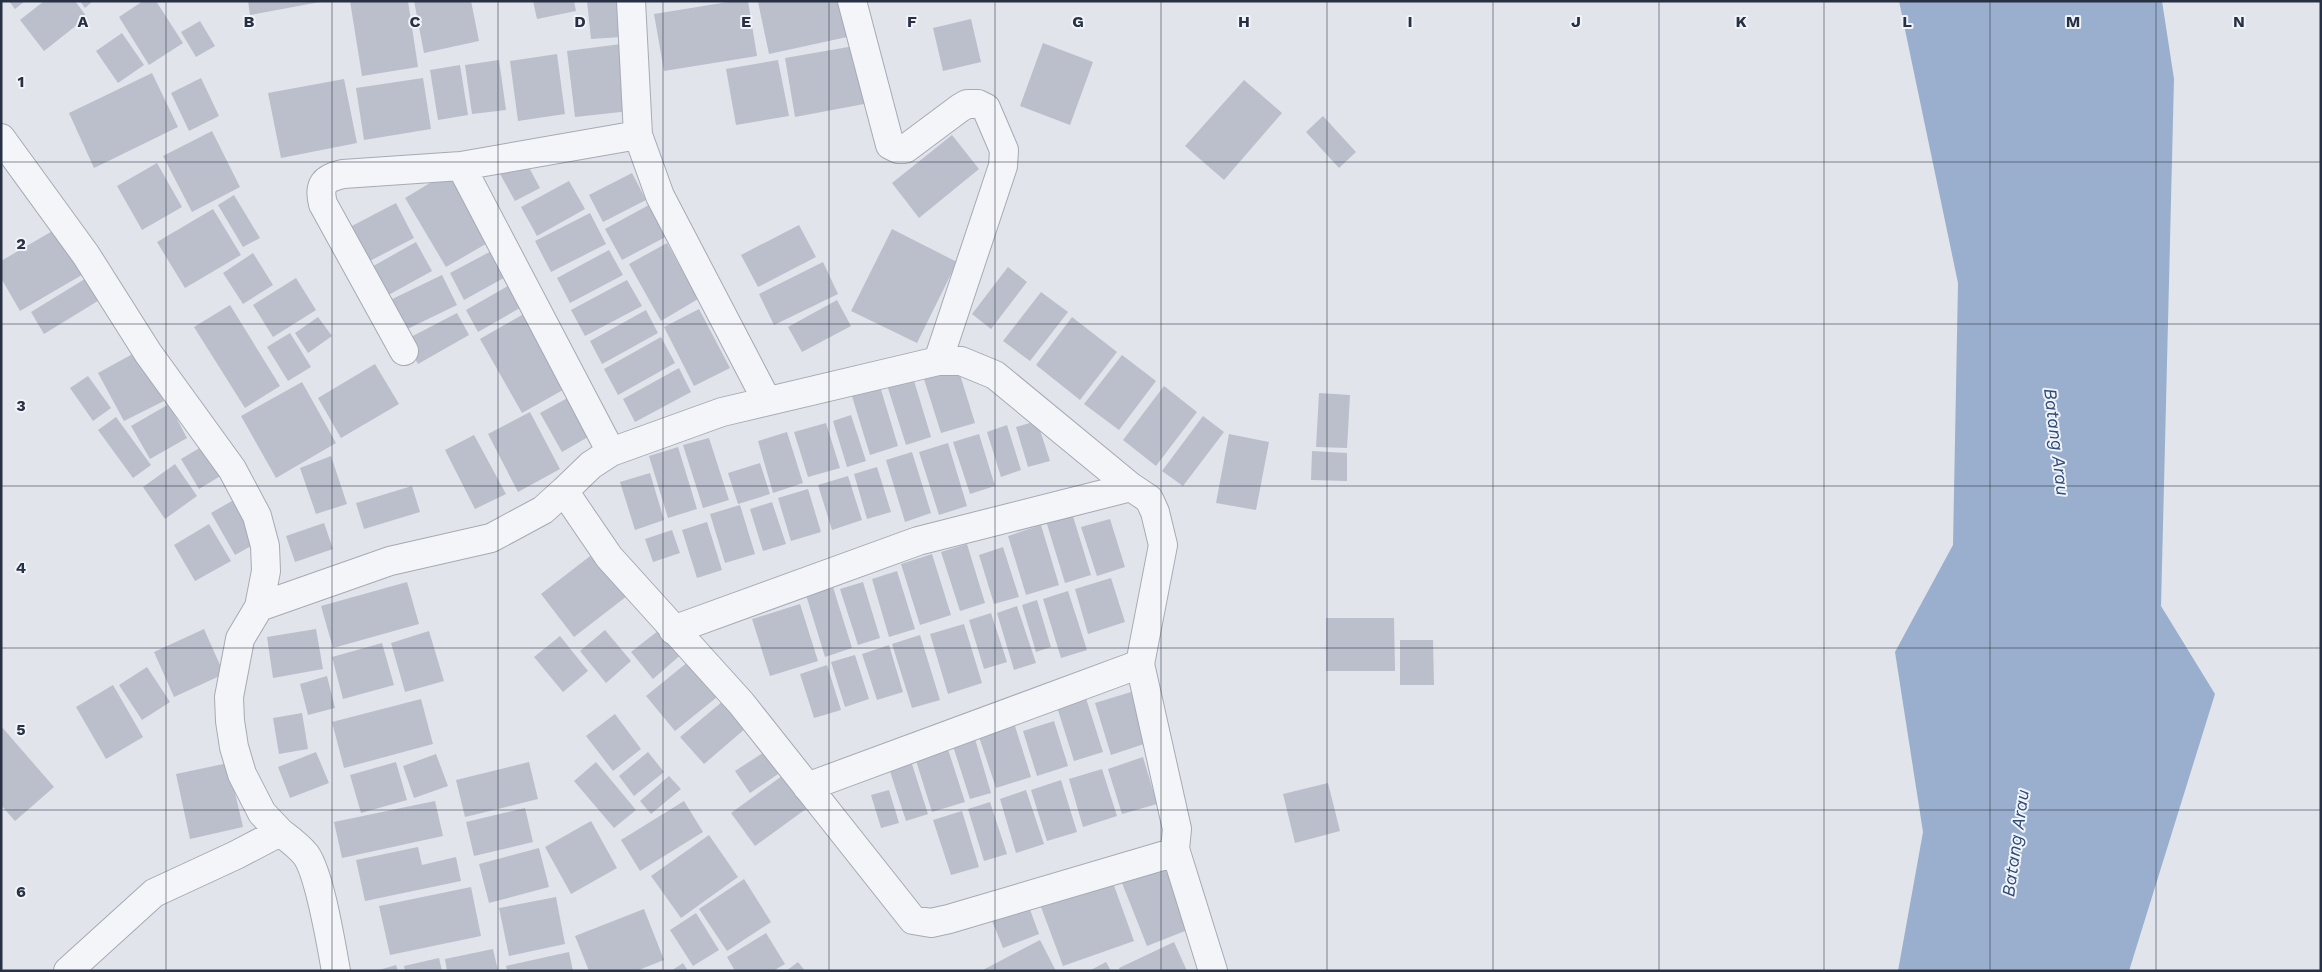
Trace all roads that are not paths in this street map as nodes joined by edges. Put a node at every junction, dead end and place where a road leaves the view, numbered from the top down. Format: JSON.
{"nodes":[{"id":1,"x":631,"y":1,"type":"edge"},
{"id":2,"x":852,"y":1,"type":"edge"},
{"id":3,"x":638,"y":135,"type":"junction"},
{"id":4,"x":1,"y":138,"type":"edge"},
{"id":5,"x":460,"y":166,"type":"junction"},
{"id":6,"x":404,"y":351,"type":"dead end"},
{"id":7,"x":938,"y":361,"type":"junction"},
{"id":8,"x":767,"y":401,"type":"junction"},
{"id":9,"x":611,"y":452,"type":"junction"},
{"id":10,"x":1131,"y":487,"type":"junction"},
{"id":11,"x":564,"y":491,"type":"junction"},
{"id":12,"x":259,"y":607,"type":"junction"},
{"id":13,"x":673,"y":630,"type":"junction"},
{"id":14,"x":1140,"y":664,"type":"junction"},
{"id":15,"x":807,"y":787,"type":"junction"},
{"id":16,"x":280,"y":832,"type":"junction"},
{"id":17,"x":1175,"y":849,"type":"junction"},
{"id":18,"x":68,"y":971,"type":"edge"},
{"id":19,"x":336,"y":971,"type":"edge"},
{"id":20,"x":1213,"y":971,"type":"edge"}],
"edges":[{"from":1,"to":3,"type":"street"},
{"from":2,"to":7,"type":"street"},
{"from":3,"to":5,"type":"street"},
{"from":3,"to":8,"type":"street"},
{"from":4,"to":12,"type":"street"},
{"from":5,"to":6,"type":"street"},
{"from":5,"to":9,"type":"street"},
{"from":7,"to":8,"type":"street"},
{"from":7,"to":10,"type":"street"},
{"from":8,"to":9,"type":"street"},
{"from":9,"to":11,"type":"street"},
{"from":10,"to":13,"type":"street"},
{"from":10,"to":14,"type":"street"},
{"from":11,"to":12,"type":"street"},
{"from":11,"to":13,"type":"street"},
{"from":12,"to":16,"type":"street"},
{"from":13,"to":15,"type":"street"},
{"from":14,"to":15,"type":"street"},
{"from":14,"to":17,"type":"street"},
{"from":15,"to":17,"type":"street"},
{"from":16,"to":18,"type":"street"},
{"from":16,"to":19,"type":"street"},
{"from":17,"to":20,"type":"street"}]}
